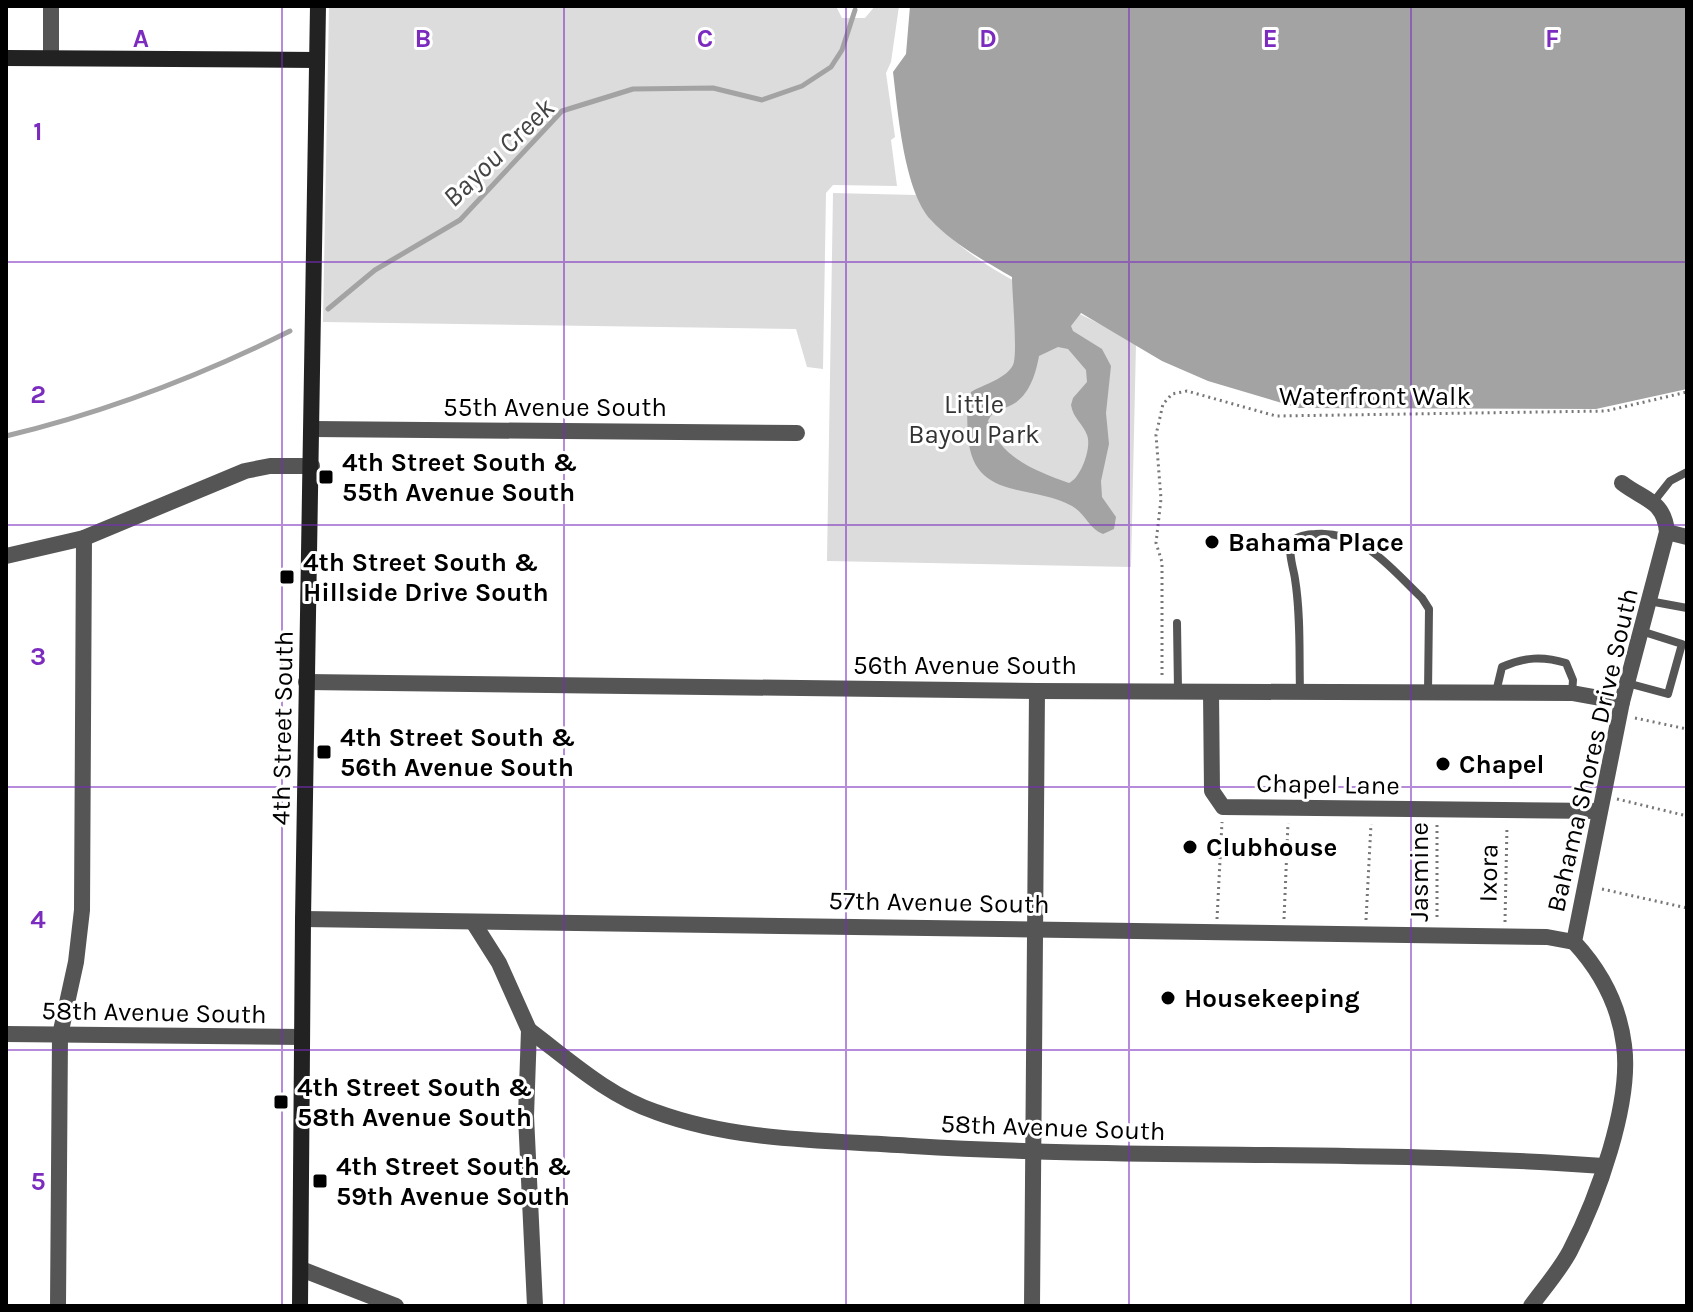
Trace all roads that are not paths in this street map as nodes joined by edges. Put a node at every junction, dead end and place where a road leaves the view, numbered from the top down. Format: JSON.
{"nodes":[{"id":1,"x":51,"y":6,"type":"edge"},
{"id":2,"x":318,"y":6,"type":"edge"},
{"id":3,"x":6,"y":58,"type":"edge"},
{"id":4,"x":51,"y":58,"type":"junction"},
{"id":5,"x":317,"y":60,"type":"junction"},
{"id":6,"x":313,"y":429,"type":"junction"},
{"id":7,"x":797,"y":433,"type":"dead end"},
{"id":8,"x":312,"y":466,"type":"junction"},
{"id":9,"x":1687,"y":472,"type":"edge"},
{"id":10,"x":1622,"y":483,"type":"dead end"},
{"id":11,"x":1655,"y":500,"type":"junction"},
{"id":12,"x":1667,"y":532,"type":"junction"},
{"id":13,"x":1687,"y":537,"type":"edge"},
{"id":14,"x":84,"y":538,"type":"junction"},
{"id":15,"x":6,"y":556,"type":"edge"},
{"id":16,"x":1649,"y":601,"type":"junction"},
{"id":17,"x":1687,"y":608,"type":"edge"},
{"id":18,"x":1177,"y":623,"type":"dead end"},
{"id":19,"x":1641,"y":631,"type":"junction"},
{"id":20,"x":306,"y":682,"type":"junction"},
{"id":21,"x":1627,"y":683,"type":"junction"},
{"id":22,"x":1170,"y":690,"type":"junction"},
{"id":23,"x":1037,"y":691,"type":"junction"},
{"id":24,"x":1211,"y":692,"type":"junction"},
{"id":25,"x":1300,"y":692,"type":"junction"},
{"id":26,"x":1428,"y":692,"type":"junction"},
{"id":27,"x":1496,"y":692,"type":"junction"},
{"id":28,"x":1572,"y":693,"type":"junction"},
{"id":29,"x":1621,"y":708,"type":"junction"},
{"id":30,"x":1600,"y":803,"type":"junction"},
{"id":31,"x":303,"y":919,"type":"junction"},
{"id":32,"x":473,"y":922,"type":"junction"},
{"id":33,"x":1035,"y":927,"type":"junction"},
{"id":34,"x":1574,"y":942,"type":"junction"},
{"id":35,"x":529,"y":1030,"type":"junction"},
{"id":36,"x":6,"y":1034,"type":"edge"},
{"id":37,"x":60,"y":1035,"type":"junction"},
{"id":38,"x":302,"y":1037,"type":"junction"},
{"id":39,"x":1034,"y":1153,"type":"junction"},
{"id":40,"x":1603,"y":1166,"type":"junction"},
{"id":41,"x":301,"y":1269,"type":"junction"},
{"id":42,"x":58,"y":1306,"type":"edge"},
{"id":43,"x":300,"y":1306,"type":"edge"},
{"id":44,"x":396,"y":1306,"type":"edge"},
{"id":45,"x":535,"y":1306,"type":"edge"},
{"id":46,"x":1032,"y":1306,"type":"edge"},
{"id":47,"x":1531,"y":1306,"type":"edge"}],
"edges":[{"from":1,"to":4,"type":"street"},
{"from":2,"to":5,"type":"street","name":"4th Street South"},
{"from":3,"to":4,"type":"street"},
{"from":4,"to":5,"type":"street"},
{"from":5,"to":6,"type":"street","name":"4th Street South"},
{"from":6,"to":7,"type":"street","name":"55th Avenue South"},
{"from":6,"to":8,"type":"street","name":"4th Street South"},
{"from":8,"to":14,"type":"street"},
{"from":8,"to":20,"type":"street","name":"4th Street South"},
{"from":9,"to":11,"type":"lane"},
{"from":10,"to":11,"type":"street"},
{"from":11,"to":12,"type":"street"},
{"from":12,"to":13,"type":"street"},
{"from":12,"to":16,"type":"street","name":"Bahama Shores Drive South"},
{"from":14,"to":15,"type":"street"},
{"from":14,"to":37,"type":"street"},
{"from":16,"to":17,"type":"lane"},
{"from":16,"to":19,"type":"street","name":"Bahama Shores Drive South"},
{"from":18,"to":22,"type":"lane"},
{"from":19,"to":21,"type":"street","name":"Bahama Shores Drive South"},
{"from":19,"to":21,"type":"lane"},
{"from":20,"to":23,"type":"street","name":"56th Avenue South"},
{"from":20,"to":31,"type":"street","name":"4th Street South"},
{"from":21,"to":29,"type":"street","name":"Bahama Shores Drive South"},
{"from":22,"to":23,"type":"street","name":"56th Avenue South"},
{"from":22,"to":24,"type":"street","name":"56th Avenue South"},
{"from":23,"to":33,"type":"street"},
{"from":24,"to":25,"type":"street","name":"56th Avenue South"},
{"from":24,"to":30,"type":"street","name":"Chapel Lane"},
{"from":25,"to":26,"type":"street","name":"56th Avenue South"},
{"from":25,"to":26,"type":"lane"},
{"from":26,"to":27,"type":"street","name":"56th Avenue South"},
{"from":27,"to":28,"type":"street","name":"56th Avenue South"},
{"from":27,"to":28,"type":"lane"},
{"from":28,"to":29,"type":"street","name":"56th Avenue South"},
{"from":29,"to":30,"type":"street","name":"Bahama Shores Drive South"},
{"from":30,"to":34,"type":"street","name":"Bahama Shores Drive South"},
{"from":31,"to":32,"type":"street","name":"57th Avenue South"},
{"from":31,"to":38,"type":"street","name":"4th Street South"},
{"from":32,"to":33,"type":"street","name":"57th Avenue South"},
{"from":32,"to":35,"type":"street"},
{"from":33,"to":34,"type":"street","name":"57th Avenue South"},
{"from":33,"to":39,"type":"street"},
{"from":34,"to":40,"type":"street","name":"Bahama Shores Drive South"},
{"from":35,"to":39,"type":"street","name":"58th Avenue South"},
{"from":35,"to":45,"type":"street"},
{"from":36,"to":37,"type":"street","name":"58th Avenue South"},
{"from":37,"to":38,"type":"street","name":"58th Avenue South"},
{"from":37,"to":42,"type":"street"},
{"from":38,"to":41,"type":"street","name":"4th Street South"},
{"from":39,"to":40,"type":"street","name":"58th Avenue South"},
{"from":39,"to":46,"type":"street"},
{"from":40,"to":47,"type":"street","name":"Bahama Shores Drive South"},
{"from":41,"to":43,"type":"street","name":"4th Street South"},
{"from":41,"to":44,"type":"street"}]}
